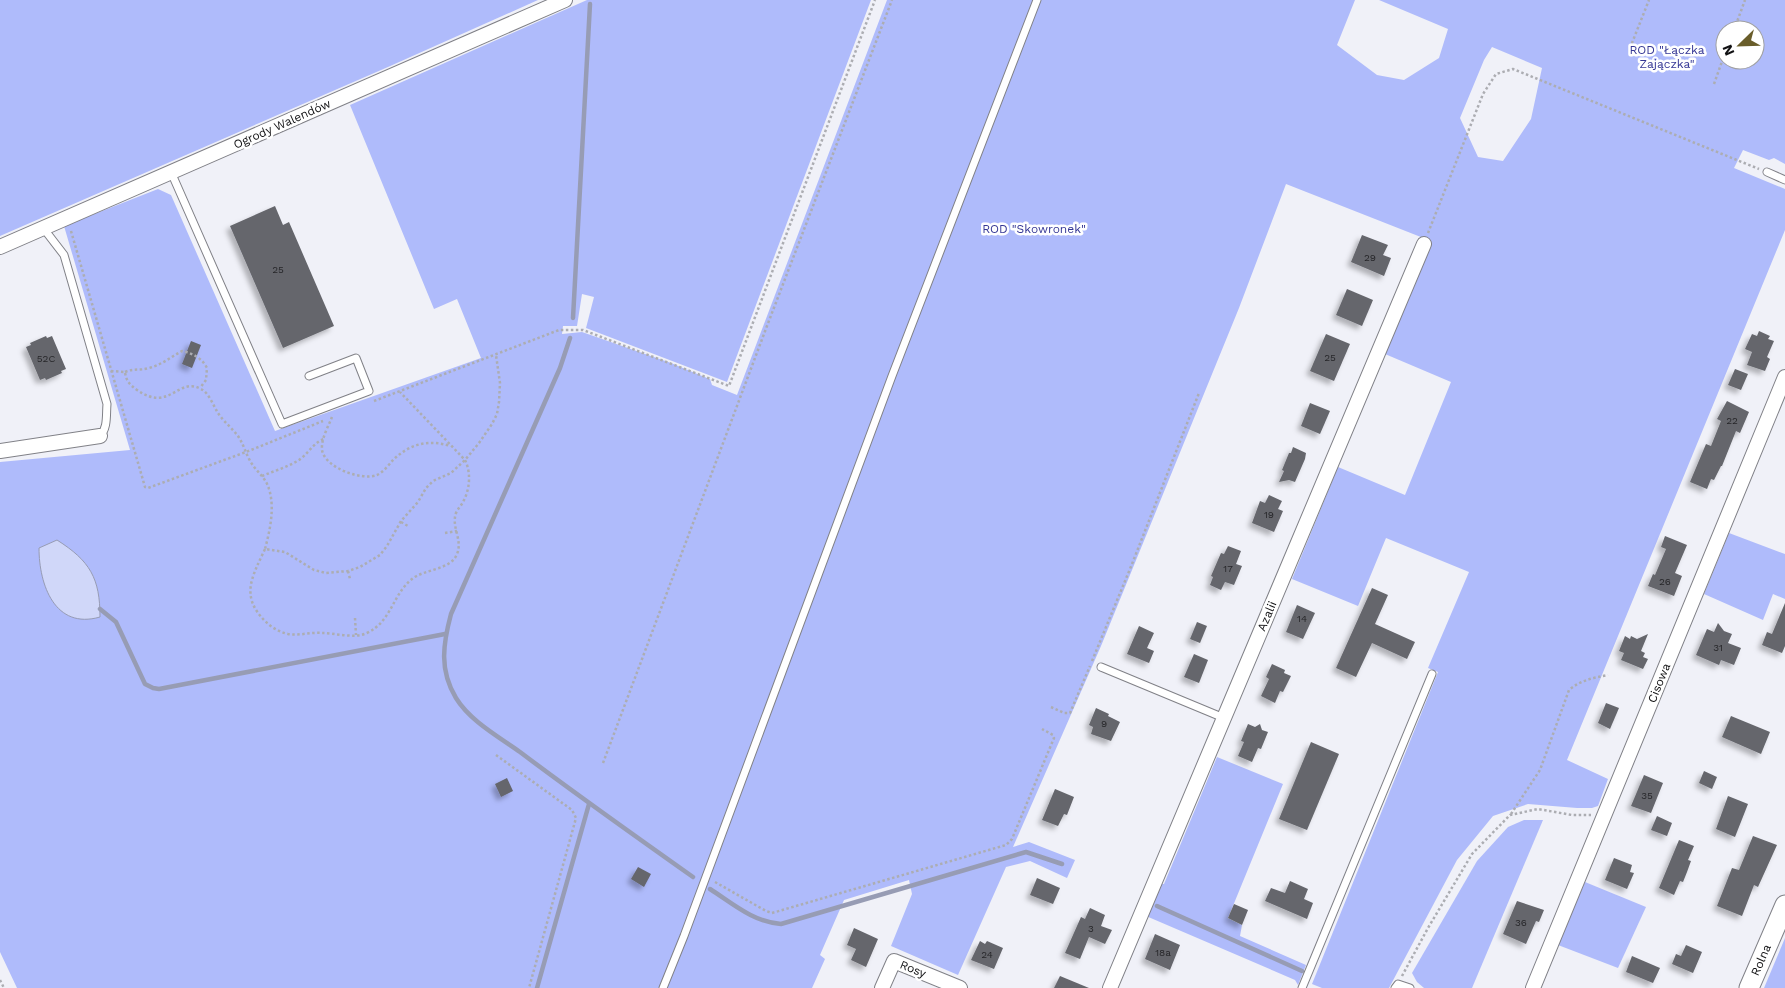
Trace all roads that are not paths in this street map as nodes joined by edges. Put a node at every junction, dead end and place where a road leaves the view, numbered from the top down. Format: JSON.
{"nodes":[{"id":1,"x":565,"y":0,"type":"edge"},
{"id":2,"x":1037,"y":0,"type":"edge"},
{"id":3,"x":171,"y":172,"type":"junction"},
{"id":4,"x":1767,"y":172,"type":"road end"},
{"id":5,"x":1785,"y":180,"type":"edge"},
{"id":6,"x":44,"y":228,"type":"junction"},
{"id":7,"x":1424,"y":244,"type":"road end"},
{"id":8,"x":0,"y":247,"type":"edge"},
{"id":9,"x":309,"y":376,"type":"dead end"},
{"id":10,"x":1785,"y":377,"type":"edge"},
{"id":11,"x":100,"y":436,"type":"joint"},
{"id":12,"x":0,"y":451,"type":"edge"},
{"id":13,"x":1101,"y":667,"type":"dead end"},
{"id":14,"x":1432,"y":674,"type":"dead end"},
{"id":15,"x":1224,"y":718,"type":"junction"},
{"id":16,"x":1785,"y":905,"type":"edge"},
{"id":17,"x":1396,"y":986,"type":"edge"},
{"id":18,"x":663,"y":988,"type":"edge"},
{"id":19,"x":882,"y":988,"type":"edge"},
{"id":20,"x":960,"y":988,"type":"edge"},
{"id":21,"x":1110,"y":988,"type":"edge"},
{"id":22,"x":1302,"y":988,"type":"edge"},
{"id":23,"x":1410,"y":988,"type":"edge"},
{"id":24,"x":1533,"y":988,"type":"edge"},
{"id":25,"x":1749,"y":988,"type":"edge"}],
"edges":[{"from":1,"to":3,"type":"street","name":"Ogrody Walendów"},
{"from":2,"to":18,"type":"lane"},
{"from":3,"to":6,"type":"street","name":"Ogrody Walendów"},
{"from":3,"to":9,"type":"lane"},
{"from":4,"to":5,"type":"lane"},
{"from":6,"to":8,"type":"street","name":"Ogrody Walendów"},
{"from":6,"to":11,"type":"lane"},
{"from":7,"to":15,"type":"street","name":"Azalii"},
{"from":10,"to":24,"type":"street","name":"Cisowa"},
{"from":11,"to":12,"type":"street"},
{"from":13,"to":15,"type":"lane"},
{"from":14,"to":22,"type":"lane"},
{"from":15,"to":21,"type":"street","name":"Azalii"},
{"from":16,"to":25,"type":"street","name":"Rolna"},
{"from":17,"to":23,"type":"lane"},
{"from":19,"to":20,"type":"street","name":"Rosy"}]}
